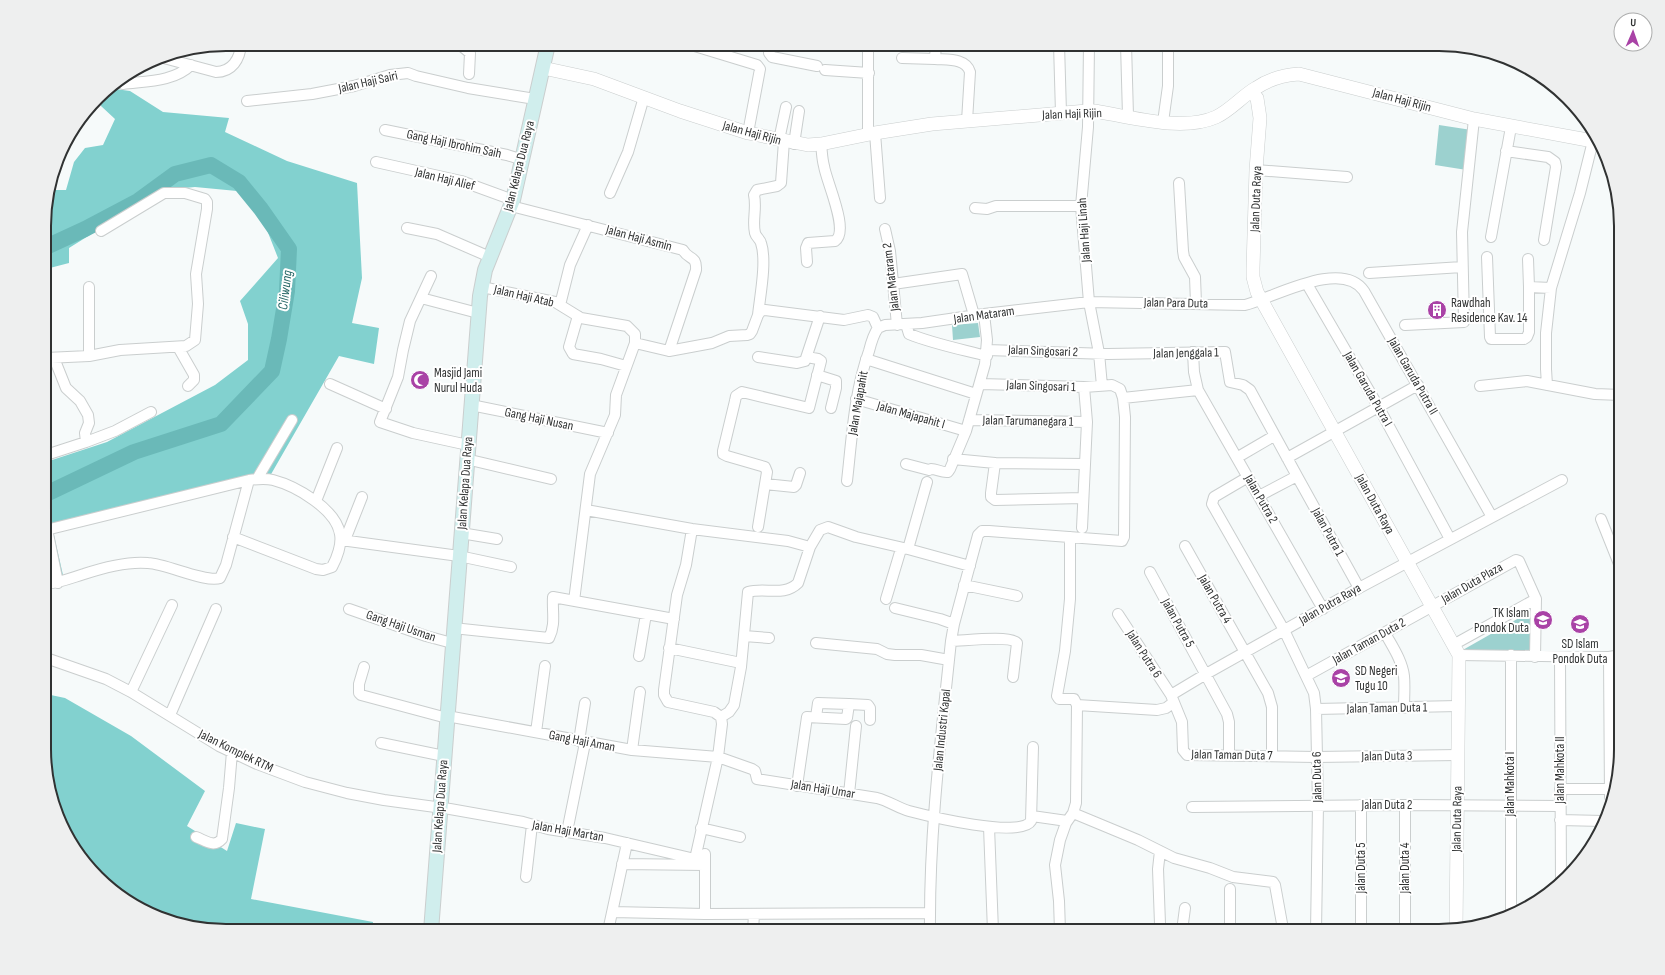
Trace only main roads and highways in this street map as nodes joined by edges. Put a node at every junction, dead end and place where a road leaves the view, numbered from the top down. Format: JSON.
{"nodes":[{"id":1,"x":547,"y":51,"type":"edge"},
{"id":2,"x":432,"y":924,"type":"edge"}],
"edges":[{"from":1,"to":2,"type":"main road","name":"Jalan Kelapa Dua Raya"}]}
